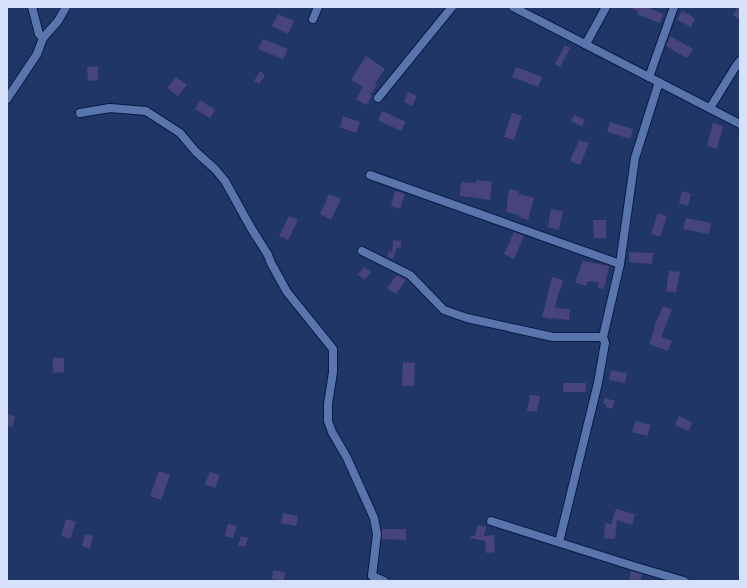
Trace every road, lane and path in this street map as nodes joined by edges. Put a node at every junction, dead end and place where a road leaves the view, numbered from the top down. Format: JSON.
{"nodes":[{"id":1,"x":32,"y":7,"type":"edge"},
{"id":2,"x":66,"y":7,"type":"edge"},
{"id":3,"x":318,"y":7,"type":"edge"},
{"id":4,"x":452,"y":7,"type":"edge"},
{"id":5,"x":513,"y":7,"type":"edge"},
{"id":6,"x":606,"y":7,"type":"edge"},
{"id":7,"x":674,"y":7,"type":"edge"},
{"id":8,"x":313,"y":20,"type":"dead end"},
{"id":9,"x":43,"y":38,"type":"junction"},
{"id":10,"x":585,"y":44,"type":"junction"},
{"id":11,"x":740,"y":61,"type":"edge"},
{"id":12,"x":649,"y":77,"type":"junction"},
{"id":13,"x":659,"y":82,"type":"junction"},
{"id":14,"x":378,"y":98,"type":"dead end"},
{"id":15,"x":7,"y":99,"type":"edge"},
{"id":16,"x":710,"y":108,"type":"junction"},
{"id":17,"x":80,"y":113,"type":"dead end"},
{"id":18,"x":740,"y":124,"type":"edge"},
{"id":19,"x":370,"y":175,"type":"dead end"},
{"id":20,"x":362,"y":251,"type":"dead end"},
{"id":21,"x":620,"y":264,"type":"junction"},
{"id":22,"x":603,"y":337,"type":"junction"},
{"id":23,"x":491,"y":521,"type":"dead end"},
{"id":24,"x":559,"y":542,"type":"junction"},
{"id":25,"x":384,"y":581,"type":"edge"},
{"id":26,"x":684,"y":581,"type":"edge"}],
"edges":[{"from":1,"to":9,"type":"street"},
{"from":2,"to":9,"type":"street"},
{"from":3,"to":8,"type":"street"},
{"from":4,"to":14,"type":"street"},
{"from":5,"to":10,"type":"street"},
{"from":6,"to":10,"type":"street"},
{"from":7,"to":12,"type":"street"},
{"from":9,"to":15,"type":"street"},
{"from":10,"to":12,"type":"street"},
{"from":11,"to":16,"type":"street"},
{"from":12,"to":13,"type":"street"},
{"from":13,"to":16,"type":"street"},
{"from":13,"to":21,"type":"street"},
{"from":16,"to":18,"type":"street"},
{"from":17,"to":25,"type":"street"},
{"from":19,"to":21,"type":"street"},
{"from":20,"to":22,"type":"street"},
{"from":21,"to":22,"type":"street"},
{"from":22,"to":24,"type":"street"},
{"from":23,"to":24,"type":"street"},
{"from":24,"to":26,"type":"street"}]}
